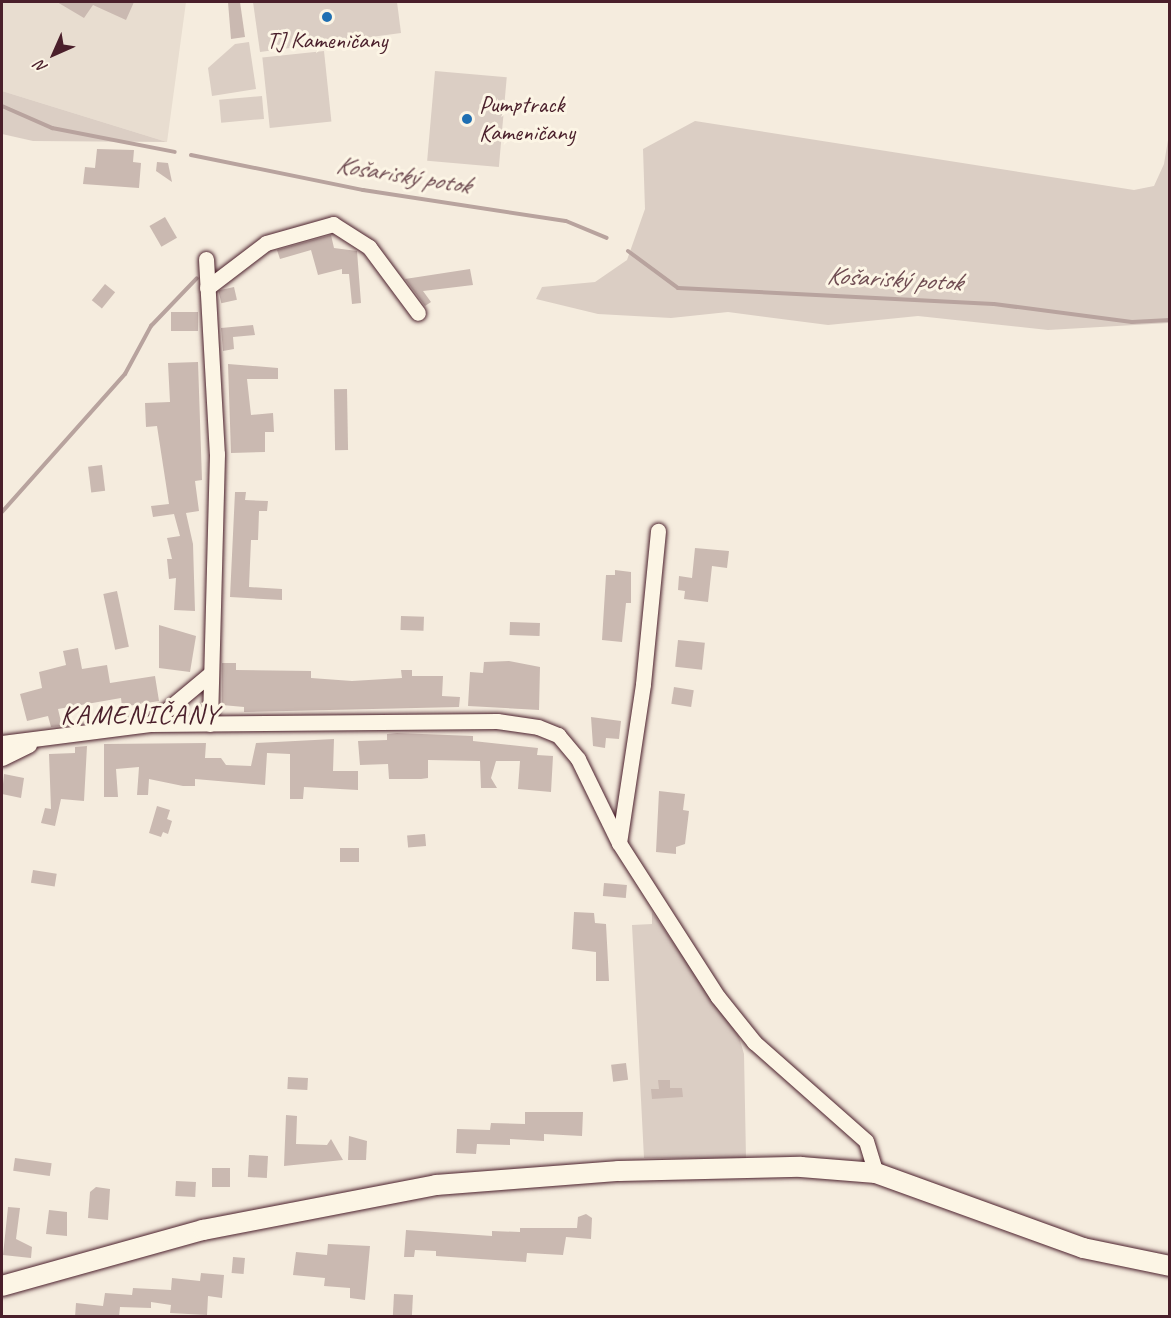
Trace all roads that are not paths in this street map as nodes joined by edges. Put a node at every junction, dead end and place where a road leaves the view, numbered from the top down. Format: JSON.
{"nodes":[{"id":1,"x":206,"y":259,"type":"dead end"},
{"id":2,"x":207,"y":288,"type":"junction"},
{"id":3,"x":418,"y":314,"type":"dead end"},
{"id":4,"x":658,"y":531,"type":"dead end"},
{"id":5,"x":210,"y":674,"type":"junction"},
{"id":6,"x":150,"y":724,"type":"junction"},
{"id":7,"x":210,"y":724,"type":"junction"},
{"id":8,"x":38,"y":740,"type":"junction"},
{"id":9,"x":2,"y":743,"type":"edge"},
{"id":10,"x":2,"y":758,"type":"edge"},
{"id":11,"x":620,"y":843,"type":"junction"},
{"id":12,"x":876,"y":1173,"type":"junction"},
{"id":13,"x":1170,"y":1266,"type":"edge"},
{"id":14,"x":2,"y":1286,"type":"edge"}],
"edges":[{"from":1,"to":2,"type":"street"},
{"from":2,"to":3,"type":"street"},
{"from":2,"to":5,"type":"street"},
{"from":4,"to":11,"type":"street"},
{"from":5,"to":6,"type":"street"},
{"from":5,"to":7,"type":"street"},
{"from":6,"to":7,"type":"street"},
{"from":6,"to":8,"type":"street"},
{"from":7,"to":11,"type":"street"},
{"from":8,"to":9,"type":"street"},
{"from":8,"to":10,"type":"street"},
{"from":11,"to":12,"type":"street"},
{"from":12,"to":13,"type":"main road"},
{"from":12,"to":14,"type":"main road"}]}
